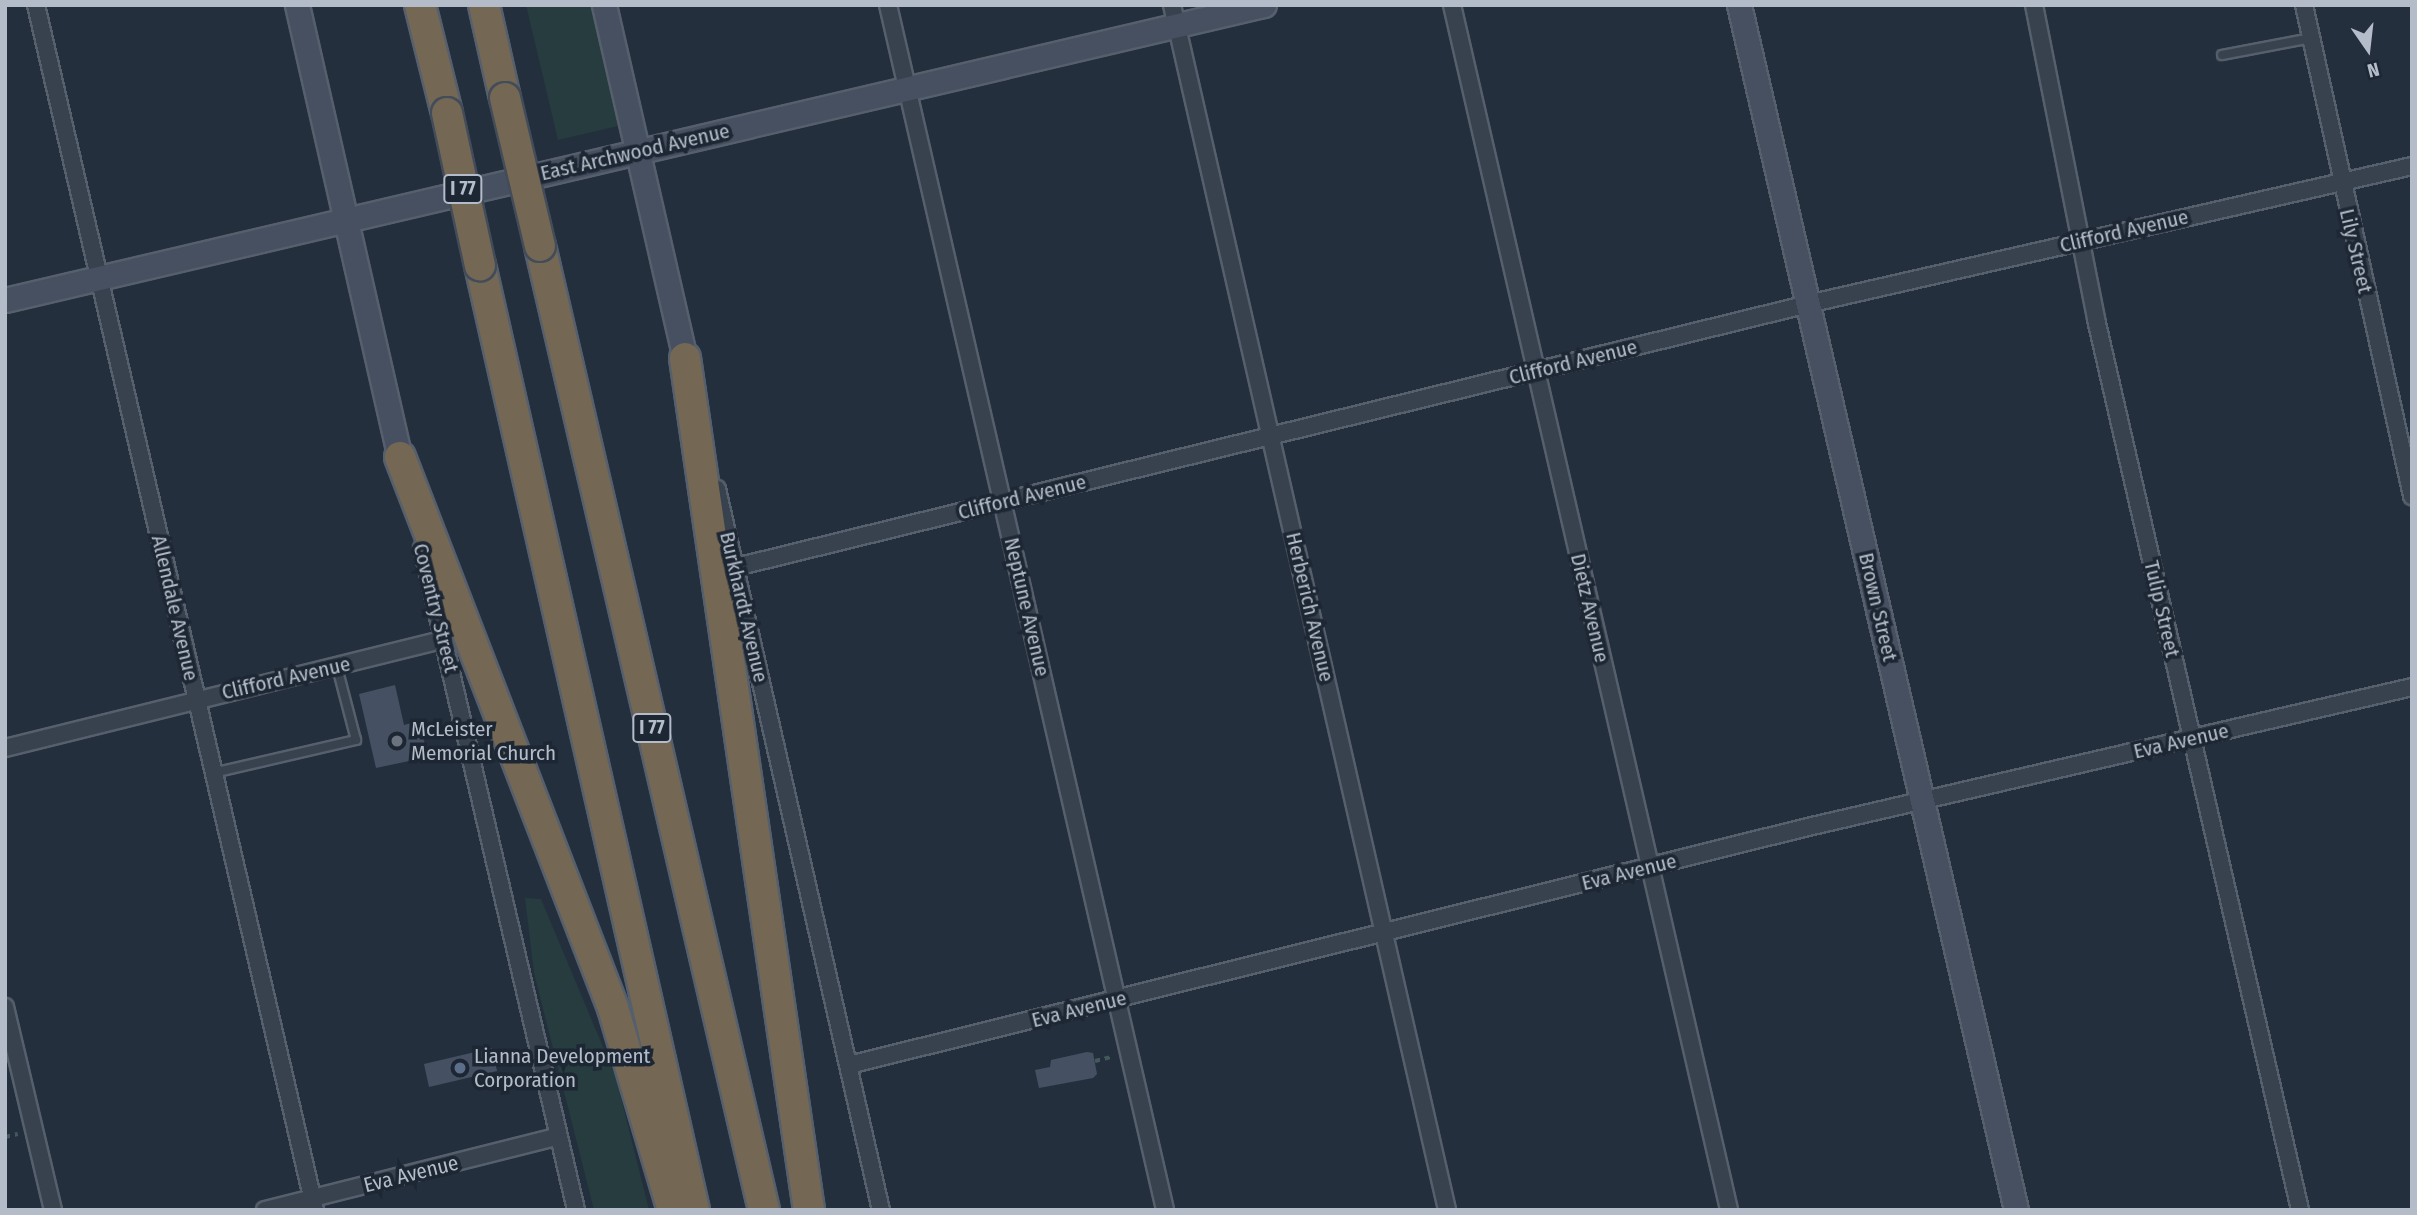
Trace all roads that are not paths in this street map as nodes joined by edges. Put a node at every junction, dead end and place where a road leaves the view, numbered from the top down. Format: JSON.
{"nodes":[{"id":1,"x":36,"y":5,"type":"edge"},
{"id":2,"x":297,"y":5,"type":"edge"},
{"id":3,"x":421,"y":5,"type":"edge"},
{"id":4,"x":484,"y":5,"type":"edge"},
{"id":5,"x":604,"y":5,"type":"edge"},
{"id":6,"x":888,"y":5,"type":"edge"},
{"id":7,"x":1264,"y":5,"type":"edge"},
{"id":8,"x":1452,"y":5,"type":"edge"},
{"id":9,"x":1739,"y":5,"type":"edge"},
{"id":10,"x":2034,"y":5,"type":"edge"},
{"id":11,"x":2304,"y":5,"type":"edge"},
{"id":12,"x":1174,"y":15,"type":"edge"},
{"id":13,"x":2311,"y":38,"type":"junction"},
{"id":14,"x":2222,"y":55,"type":"dead end"},
{"id":15,"x":909,"y":87,"type":"junction"},
{"id":16,"x":639,"y":152,"type":"junction"},
{"id":17,"x":2412,"y":166,"type":"edge"},
{"id":18,"x":2340,"y":182,"type":"junction"},
{"id":19,"x":346,"y":219,"type":"junction"},
{"id":20,"x":2080,"y":240,"type":"junction"},
{"id":21,"x":100,"y":278,"type":"junction"},
{"id":22,"x":5,"y":300,"type":"edge"},
{"id":23,"x":1808,"y":304,"type":"junction"},
{"id":24,"x":685,"y":358,"type":"junction"},
{"id":25,"x":1536,"y":371,"type":"junction"},
{"id":26,"x":1270,"y":436,"type":"junction"},
{"id":27,"x":400,"y":457,"type":"junction"},
{"id":28,"x":2412,"y":496,"type":"edge"},
{"id":29,"x":1003,"y":501,"type":"junction"},
{"id":30,"x":736,"y":567,"type":"junction"},
{"id":31,"x":444,"y":639,"type":"junction"},
{"id":32,"x":337,"y":667,"type":"junction"},
{"id":33,"x":2412,"y":687,"type":"edge"},
{"id":34,"x":195,"y":699,"type":"junction"},
{"id":35,"x":2192,"y":738,"type":"junction"},
{"id":36,"x":5,"y":748,"type":"edge"},
{"id":37,"x":213,"y":774,"type":"junction"},
{"id":38,"x":1923,"y":800,"type":"junction"},
{"id":39,"x":1649,"y":867,"type":"junction"},
{"id":40,"x":1382,"y":934,"type":"junction"},
{"id":41,"x":1117,"y":999,"type":"junction"},
{"id":42,"x":5,"y":1007,"type":"edge"},
{"id":43,"x":849,"y":1065,"type":"junction"},
{"id":44,"x":556,"y":1137,"type":"junction"},
{"id":45,"x":314,"y":1204,"type":"edge"},
{"id":46,"x":53,"y":1210,"type":"edge"},
{"id":47,"x":265,"y":1210,"type":"edge"},
{"id":48,"x":576,"y":1210,"type":"edge"},
{"id":49,"x":673,"y":1210,"type":"edge"},
{"id":50,"x":694,"y":1210,"type":"edge"},
{"id":51,"x":764,"y":1210,"type":"edge"},
{"id":52,"x":809,"y":1210,"type":"edge"},
{"id":53,"x":881,"y":1210,"type":"edge"},
{"id":54,"x":1165,"y":1210,"type":"edge"},
{"id":55,"x":1447,"y":1210,"type":"edge"},
{"id":56,"x":1729,"y":1210,"type":"edge"},
{"id":57,"x":2016,"y":1210,"type":"edge"},
{"id":58,"x":2300,"y":1210,"type":"edge"}],
"edges":[{"from":1,"to":21,"type":"street","name":"Allendale Avenue"},
{"from":2,"to":19,"type":"main road","name":"Coventry Street"},
{"from":3,"to":50,"type":"highway","number":"I 77","bridge":true},
{"from":4,"to":51,"type":"highway","number":"I 77","bridge":true},
{"from":5,"to":16,"type":"main road","name":"Burkhardt Avenue"},
{"from":6,"to":15,"type":"street","name":"Neptune Avenue"},
{"from":7,"to":12,"type":"main road","name":"East Archwood Avenue"},
{"from":8,"to":25,"type":"street","name":"Dietz Avenue"},
{"from":9,"to":23,"type":"main road","name":"Brown Street"},
{"from":10,"to":20,"type":"street","name":"Tulip Street"},
{"from":11,"to":13,"type":"street","name":"Lily Street"},
{"from":12,"to":15,"type":"main road","name":"East Archwood Avenue"},
{"from":12,"to":26,"type":"street","name":"Herberich Avenue"},
{"from":13,"to":14,"type":"lane"},
{"from":13,"to":18,"type":"street","name":"Lily Street"},
{"from":15,"to":16,"type":"main road","name":"East Archwood Avenue"},
{"from":15,"to":29,"type":"street","name":"Neptune Avenue"},
{"from":16,"to":19,"type":"main road","name":"East Archwood Avenue"},
{"from":16,"to":24,"type":"main road","name":"Burkhardt Avenue"},
{"from":17,"to":18,"type":"street","name":"Clifford Avenue"},
{"from":18,"to":20,"type":"street","name":"Clifford Avenue"},
{"from":18,"to":28,"type":"street","name":"Lily Street"},
{"from":19,"to":21,"type":"main road","name":"East Archwood Avenue"},
{"from":19,"to":27,"type":"main road","name":"Coventry Street"},
{"from":20,"to":23,"type":"street","name":"Clifford Avenue"},
{"from":20,"to":35,"type":"street","name":"Tulip Street"},
{"from":21,"to":22,"type":"main road","name":"East Archwood Avenue"},
{"from":21,"to":34,"type":"street","name":"Allendale Avenue"},
{"from":23,"to":25,"type":"street","name":"Clifford Avenue"},
{"from":23,"to":38,"type":"main road","name":"Brown Street"},
{"from":24,"to":30,"type":"street","name":"Burkhardt Avenue"},
{"from":24,"to":52,"type":"highway"},
{"from":25,"to":26,"type":"street","name":"Clifford Avenue"},
{"from":25,"to":39,"type":"street","name":"Dietz Avenue"},
{"from":26,"to":29,"type":"street","name":"Clifford Avenue"},
{"from":26,"to":40,"type":"street","name":"Herberich Avenue"},
{"from":27,"to":31,"type":"street","name":"Coventry Street"},
{"from":27,"to":49,"type":"highway"},
{"from":29,"to":30,"type":"street","name":"Clifford Avenue"},
{"from":29,"to":41,"type":"street","name":"Neptune Avenue"},
{"from":30,"to":43,"type":"street","name":"Burkhardt Avenue"},
{"from":31,"to":32,"type":"street","name":"Clifford Avenue"},
{"from":31,"to":44,"type":"street","name":"Coventry Street"},
{"from":32,"to":34,"type":"street","name":"Clifford Avenue"},
{"from":32,"to":37,"type":"lane"},
{"from":33,"to":35,"type":"street","name":"Eva Avenue"},
{"from":34,"to":36,"type":"street","name":"Clifford Avenue"},
{"from":34,"to":37,"type":"street","name":"Allendale Avenue"},
{"from":35,"to":38,"type":"street","name":"Eva Avenue"},
{"from":35,"to":58,"type":"street","name":"Tulip Street"},
{"from":37,"to":45,"type":"street","name":"Allendale Avenue"},
{"from":38,"to":39,"type":"street","name":"Eva Avenue"},
{"from":38,"to":57,"type":"main road","name":"Brown Street"},
{"from":39,"to":40,"type":"street","name":"Eva Avenue"},
{"from":39,"to":56,"type":"street","name":"Dietz Avenue"},
{"from":40,"to":41,"type":"street","name":"Eva Avenue"},
{"from":40,"to":55,"type":"street","name":"Herberich Avenue"},
{"from":41,"to":43,"type":"street","name":"Eva Avenue"},
{"from":41,"to":54,"type":"street","name":"Neptune Avenue"},
{"from":42,"to":46,"type":"street"},
{"from":43,"to":53,"type":"street","name":"Burkhardt Avenue"},
{"from":44,"to":45,"type":"street","name":"Eva Avenue"},
{"from":44,"to":48,"type":"street","name":"Coventry Street"},
{"from":45,"to":47,"type":"street","name":"Eva Avenue"}]}
